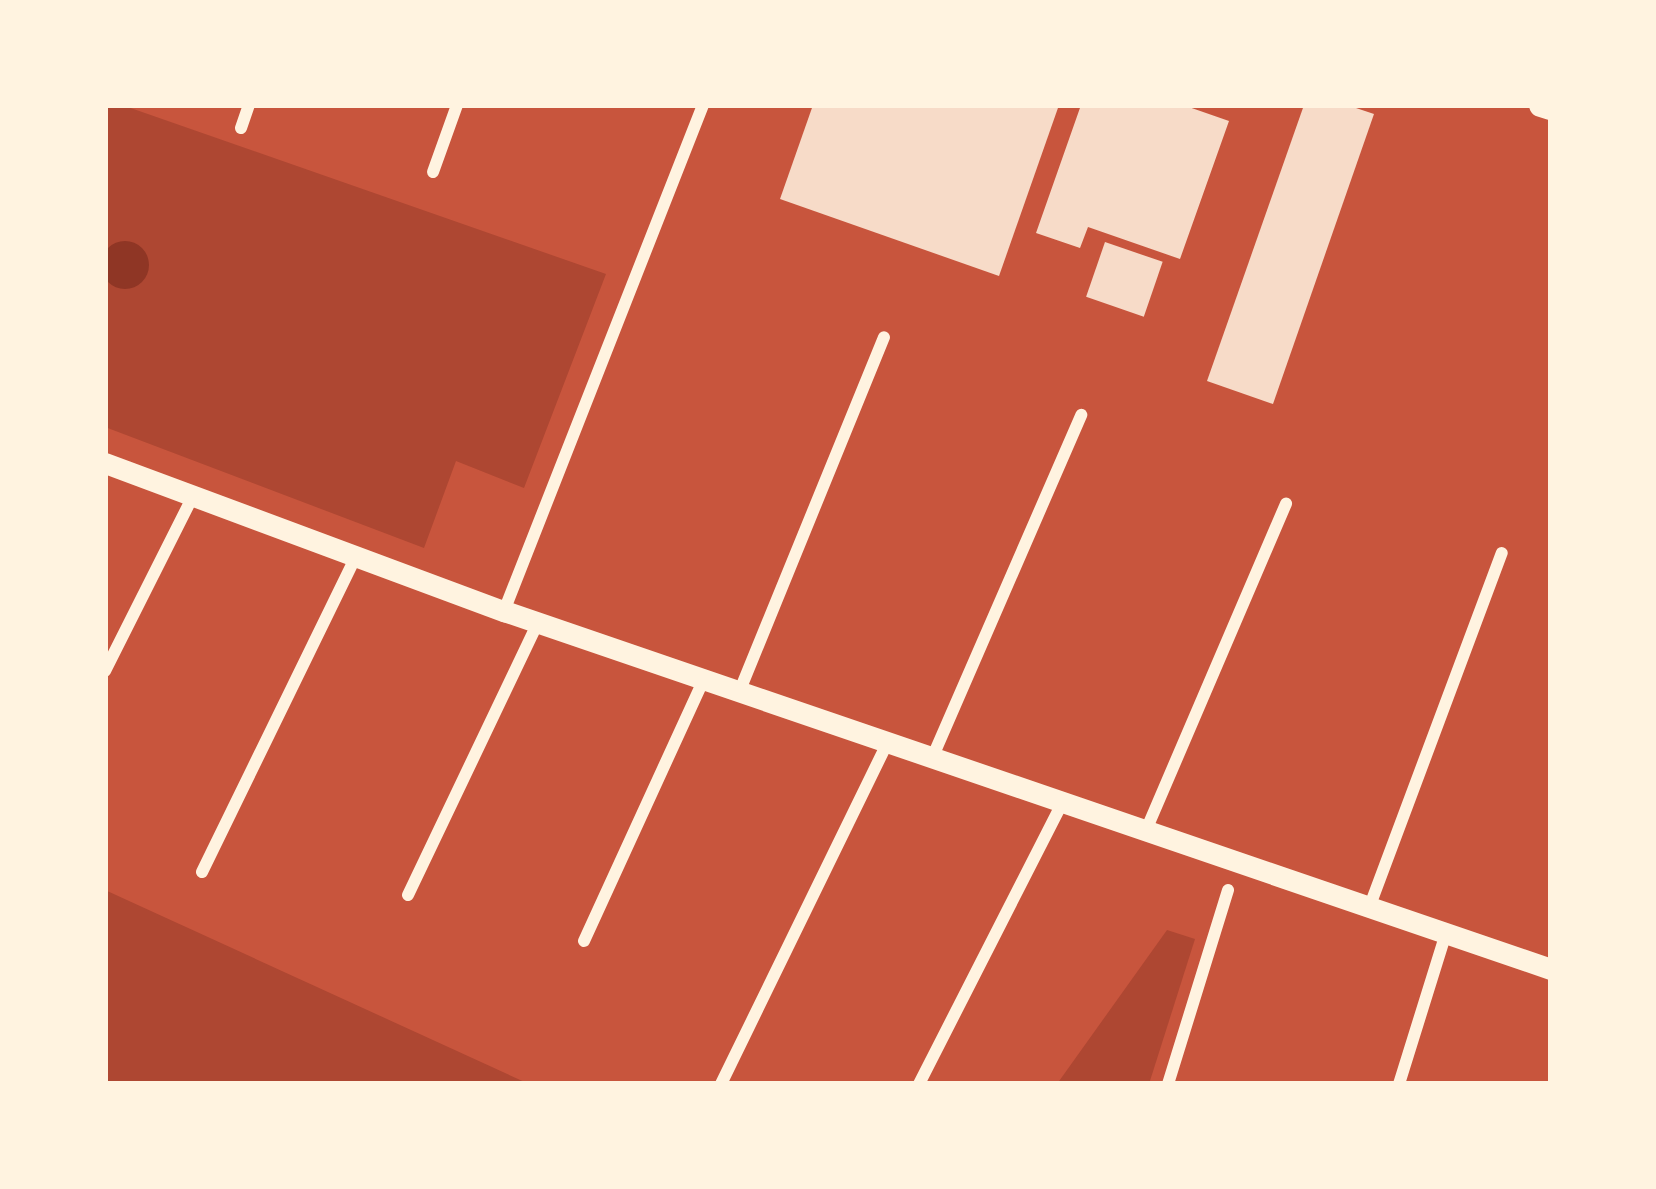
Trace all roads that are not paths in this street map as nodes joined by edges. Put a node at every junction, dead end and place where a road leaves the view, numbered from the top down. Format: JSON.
{"nodes":[{"id":1,"x":249,"y":105,"type":"edge"},
{"id":2,"x":458,"y":105,"type":"edge"},
{"id":3,"x":703,"y":105,"type":"edge"},
{"id":4,"x":242,"y":128,"type":"dead end"},
{"id":5,"x":433,"y":172,"type":"dead end"},
{"id":6,"x":884,"y":337,"type":"dead end"},
{"id":7,"x":1081,"y":415,"type":"dead end"},
{"id":8,"x":105,"y":463,"type":"edge"},
{"id":9,"x":193,"y":496,"type":"junction"},
{"id":10,"x":1286,"y":504,"type":"dead end"},
{"id":11,"x":1502,"y":553,"type":"dead end"},
{"id":12,"x":356,"y":556,"type":"junction"},
{"id":13,"x":504,"y":611,"type":"junction"},
{"id":14,"x":538,"y":622,"type":"junction"},
{"id":15,"x":105,"y":671,"type":"edge"},
{"id":16,"x":704,"y":679,"type":"junction"},
{"id":17,"x":740,"y":690,"type":"junction"},
{"id":18,"x":889,"y":741,"type":"junction"},
{"id":19,"x":933,"y":756,"type":"junction"},
{"id":20,"x":1063,"y":800,"type":"junction"},
{"id":21,"x":1147,"y":828,"type":"junction"},
{"id":22,"x":202,"y":872,"type":"dead end"},
{"id":23,"x":1228,"y":890,"type":"dead end"},
{"id":24,"x":408,"y":895,"type":"dead end"},
{"id":25,"x":1370,"y":908,"type":"junction"},
{"id":26,"x":1445,"y":936,"type":"junction"},
{"id":27,"x":584,"y":941,"type":"dead end"},
{"id":28,"x":1551,"y":969,"type":"edge"},
{"id":29,"x":721,"y":1084,"type":"edge"},
{"id":30,"x":920,"y":1084,"type":"edge"},
{"id":31,"x":1168,"y":1084,"type":"edge"},
{"id":32,"x":1399,"y":1084,"type":"edge"}],
"edges":[{"from":1,"to":4,"type":"street"},
{"from":2,"to":5,"type":"street"},
{"from":3,"to":13,"type":"street"},
{"from":6,"to":17,"type":"street"},
{"from":7,"to":19,"type":"street"},
{"from":8,"to":9,"type":"street"},
{"from":9,"to":12,"type":"street"},
{"from":9,"to":15,"type":"street"},
{"from":10,"to":21,"type":"street"},
{"from":11,"to":25,"type":"street"},
{"from":12,"to":13,"type":"street"},
{"from":12,"to":22,"type":"street"},
{"from":13,"to":14,"type":"street"},
{"from":14,"to":16,"type":"street"},
{"from":14,"to":24,"type":"street"},
{"from":16,"to":17,"type":"street"},
{"from":16,"to":27,"type":"street"},
{"from":17,"to":18,"type":"street"},
{"from":18,"to":19,"type":"street"},
{"from":18,"to":29,"type":"street"},
{"from":19,"to":20,"type":"street"},
{"from":20,"to":21,"type":"street"},
{"from":20,"to":30,"type":"street"},
{"from":21,"to":25,"type":"street"},
{"from":23,"to":31,"type":"street"},
{"from":25,"to":26,"type":"street"},
{"from":26,"to":28,"type":"street"},
{"from":26,"to":32,"type":"street"}]}
